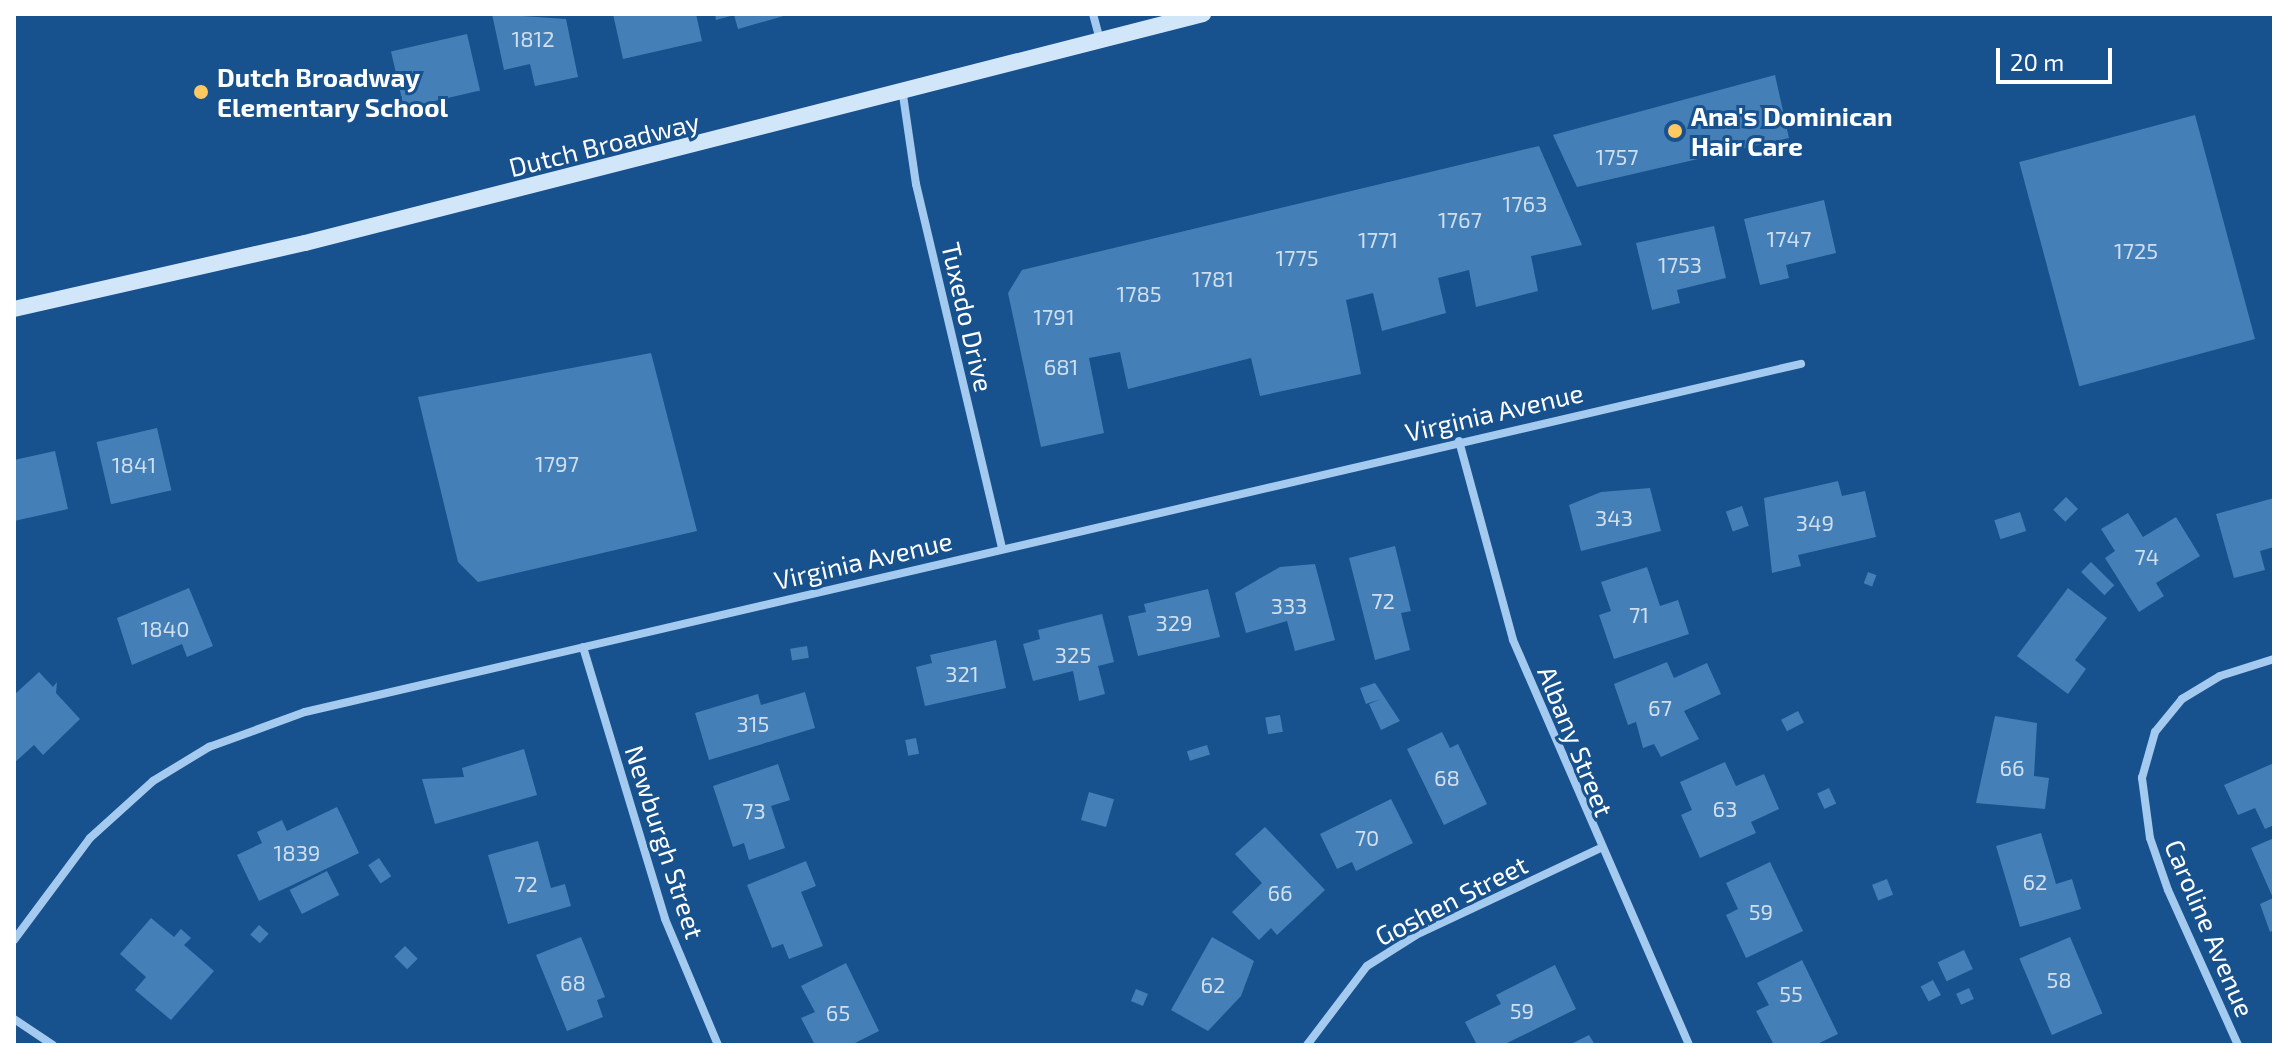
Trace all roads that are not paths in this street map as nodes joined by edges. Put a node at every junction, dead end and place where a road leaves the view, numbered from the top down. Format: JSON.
{"nodes":[{"id":1,"x":1093,"y":14,"type":"edge"},
{"id":2,"x":1203,"y":14,"type":"edge"},
{"id":3,"x":1100,"y":43,"type":"junction"},
{"id":4,"x":903,"y":95,"type":"junction"},
{"id":5,"x":14,"y":309,"type":"edge"},
{"id":6,"x":1801,"y":364,"type":"dead end"},
{"id":7,"x":1459,"y":441,"type":"junction"},
{"id":8,"x":1002,"y":548,"type":"junction"},
{"id":9,"x":583,"y":647,"type":"junction"},
{"id":10,"x":2274,"y":659,"type":"edge"},
{"id":11,"x":1599,"y":849,"type":"junction"},
{"id":12,"x":14,"y":940,"type":"edge"},
{"id":13,"x":14,"y":1019,"type":"edge"},
{"id":14,"x":53,"y":1045,"type":"edge"},
{"id":15,"x":718,"y":1045,"type":"edge"},
{"id":16,"x":1307,"y":1045,"type":"edge"},
{"id":17,"x":1689,"y":1045,"type":"edge"},
{"id":18,"x":2238,"y":1045,"type":"edge"}],
"edges":[{"from":1,"to":3,"type":"street"},
{"from":2,"to":3,"type":"main road","name":"Dutch Broadway"},
{"from":3,"to":4,"type":"main road","name":"Dutch Broadway"},
{"from":4,"to":5,"type":"main road","name":"Dutch Broadway"},
{"from":4,"to":8,"type":"street","name":"Tuxedo Drive"},
{"from":6,"to":7,"type":"street","name":"Virginia Avenue"},
{"from":7,"to":8,"type":"street","name":"Virginia Avenue"},
{"from":7,"to":11,"type":"street","name":"Albany Street"},
{"from":8,"to":9,"type":"street","name":"Virginia Avenue"},
{"from":9,"to":12,"type":"street","name":"Virginia Avenue"},
{"from":9,"to":15,"type":"street","name":"Newburgh Street"},
{"from":10,"to":18,"type":"street","name":"Caroline Avenue"},
{"from":11,"to":16,"type":"street","name":"Goshen Street"},
{"from":11,"to":17,"type":"street","name":"Albany Street"},
{"from":13,"to":14,"type":"street"}]}
